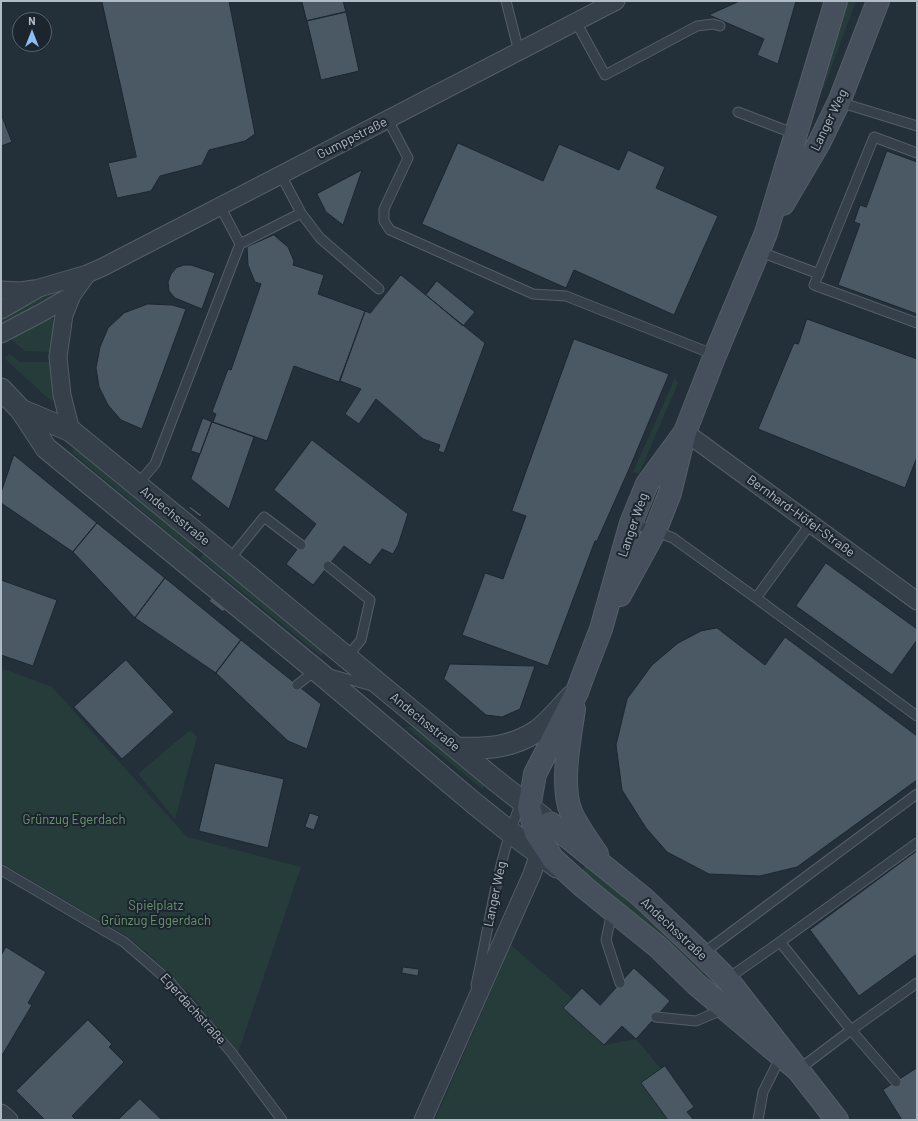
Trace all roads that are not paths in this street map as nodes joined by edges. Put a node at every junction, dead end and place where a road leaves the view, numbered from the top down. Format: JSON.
{"nodes":[{"id":1,"x":506,"y":1,"type":"edge"},
{"id":2,"x":616,"y":1,"type":"edge"},
{"id":3,"x":836,"y":1,"type":"edge"},
{"id":4,"x":878,"y":1,"type":"edge"},
{"id":5,"x":576,"y":22,"type":"junction"},
{"id":6,"x":720,"y":26,"type":"dead end"},
{"id":7,"x":519,"y":52,"type":"junction"},
{"id":8,"x":839,"y":102,"type":"junction"},
{"id":9,"x":738,"y":112,"type":"dead end"},
{"id":10,"x":388,"y":120,"type":"junction"},
{"id":11,"x":917,"y":126,"type":"edge"},
{"id":12,"x":795,"y":134,"type":"junction"},
{"id":13,"x":917,"y":153,"type":"edge"},
{"id":14,"x":281,"y":175,"type":"junction"},
{"id":15,"x":220,"y":206,"type":"junction"},
{"id":16,"x":301,"y":212,"type":"junction"},
{"id":17,"x":762,"y":242,"type":"junction"},
{"id":18,"x":240,"y":244,"type":"junction"},
{"id":19,"x":87,"y":274,"type":"junction"},
{"id":20,"x":819,"y":274,"type":"junction"},
{"id":21,"x":39,"y":288,"type":"junction"},
{"id":22,"x":379,"y":289,"type":"dead end"},
{"id":23,"x":1,"y":290,"type":"edge"},
{"id":24,"x":72,"y":295,"type":"junction"},
{"id":25,"x":1,"y":310,"type":"edge"},
{"id":26,"x":917,"y":323,"type":"edge"},
{"id":27,"x":1,"y":334,"type":"edge"},
{"id":28,"x":715,"y":355,"type":"junction"},
{"id":29,"x":1,"y":389,"type":"edge"},
{"id":30,"x":21,"y":410,"type":"junction"},
{"id":31,"x":71,"y":431,"type":"junction"},
{"id":32,"x":685,"y":432,"type":"junction"},
{"id":33,"x":137,"y":485,"type":"junction"},
{"id":34,"x":631,"y":523,"type":"junction"},
{"id":35,"x":811,"y":523,"type":"junction"},
{"id":36,"x":656,"y":531,"type":"junction"},
{"id":37,"x":300,"y":545,"type":"dead end"},
{"id":38,"x":229,"y":560,"type":"junction"},
{"id":39,"x":328,"y":566,"type":"dead end"},
{"id":40,"x":756,"y":598,"type":"junction"},
{"id":41,"x":917,"y":601,"type":"edge"},
{"id":42,"x":601,"y":629,"type":"junction"},
{"id":43,"x":347,"y":657,"type":"junction"},
{"id":44,"x":316,"y":670,"type":"junction"},
{"id":45,"x":297,"y":685,"type":"dead end"},
{"id":46,"x":388,"y":691,"type":"junction"},
{"id":47,"x":577,"y":692,"type":"junction"},
{"id":48,"x":917,"y":716,"type":"edge"},
{"id":49,"x":457,"y":748,"type":"junction"},
{"id":50,"x":565,"y":785,"type":"junction"},
{"id":51,"x":917,"y":794,"type":"edge"},
{"id":52,"x":526,"y":805,"type":"junction"},
{"id":53,"x":510,"y":832,"type":"junction"},
{"id":54,"x":544,"y":840,"type":"junction"},
{"id":55,"x":917,"y":843,"type":"edge"},
{"id":56,"x":1,"y":870,"type":"edge"},
{"id":57,"x":610,"y":871,"type":"junction"},
{"id":58,"x":585,"y":888,"type":"joint"},
{"id":59,"x":613,"y":910,"type":"junction"},
{"id":60,"x":780,"y":942,"type":"junction"},
{"id":61,"x":702,"y":954,"type":"junction"},
{"id":62,"x":727,"y":979,"type":"junction"},
{"id":63,"x":620,"y":983,"type":"dead end"},
{"id":64,"x":917,"y":983,"type":"edge"},
{"id":65,"x":725,"y":1009,"type":"junction"},
{"id":66,"x":656,"y":1017,"type":"dead end"},
{"id":67,"x":468,"y":1018,"type":"junction"},
{"id":68,"x":851,"y":1030,"type":"junction"},
{"id":69,"x":781,"y":1056,"type":"junction"},
{"id":70,"x":798,"y":1070,"type":"junction"},
{"id":71,"x":896,"y":1082,"type":"dead end"},
{"id":72,"x":1,"y":1113,"type":"edge"},
{"id":73,"x":9,"y":1120,"type":"edge"},
{"id":74,"x":282,"y":1120,"type":"edge"},
{"id":75,"x":423,"y":1120,"type":"edge"},
{"id":76,"x":758,"y":1120,"type":"edge"},
{"id":77,"x":837,"y":1120,"type":"edge"}],
"edges":[{"from":1,"to":7,"type":"lane"},
{"from":2,"to":5,"type":"street","name":"Gumppstraße"},
{"from":3,"to":12,"type":"main road","name":"Langer Weg"},
{"from":4,"to":8,"type":"main road","name":"Langer Weg"},
{"from":5,"to":6,"type":"lane"},
{"from":5,"to":7,"type":"street","name":"Gumppstraße"},
{"from":7,"to":10,"type":"street","name":"Gumppstraße"},
{"from":8,"to":11,"type":"lane"},
{"from":8,"to":17,"type":"main road","name":"Langer Weg"},
{"from":9,"to":12,"type":"lane"},
{"from":10,"to":14,"type":"street","name":"Gumppstraße"},
{"from":10,"to":28,"type":"lane"},
{"from":12,"to":17,"type":"main road","name":"Langer Weg"},
{"from":13,"to":20,"type":"lane"},
{"from":14,"to":15,"type":"street","name":"Gumppstraße"},
{"from":14,"to":16,"type":"lane"},
{"from":15,"to":18,"type":"lane"},
{"from":15,"to":19,"type":"street","name":"Gumppstraße"},
{"from":16,"to":18,"type":"lane"},
{"from":16,"to":22,"type":"lane"},
{"from":17,"to":20,"type":"lane"},
{"from":17,"to":28,"type":"main road","name":"Langer Weg"},
{"from":18,"to":33,"type":"lane"},
{"from":19,"to":21,"type":"street","name":"Gumppstraße"},
{"from":19,"to":24,"type":"street","name":"Gumppstraße"},
{"from":20,"to":26,"type":"lane"},
{"from":21,"to":23,"type":"street"},
{"from":21,"to":25,"type":"street","name":"Gumppstraße"},
{"from":24,"to":27,"type":"street","name":"Gumppstraße"},
{"from":24,"to":31,"type":"street","name":"Gumppstraße"},
{"from":28,"to":32,"type":"main road","name":"Langer Weg"},
{"from":29,"to":30,"type":"street","name":"Andechsstraße"},
{"from":30,"to":31,"type":"street","name":"Andechsstraße"},
{"from":30,"to":44,"type":"street","name":"Andechsstraße"},
{"from":31,"to":33,"type":"street","name":"Andechsstraße"},
{"from":32,"to":34,"type":"main road","name":"Langer Weg"},
{"from":32,"to":35,"type":"street","name":"Bernhard-Höfel-Straße"},
{"from":32,"to":36,"type":"main road","name":"Langer Weg"},
{"from":33,"to":38,"type":"street","name":"Andechsstraße"},
{"from":34,"to":36,"type":"lane"},
{"from":34,"to":42,"type":"main road","name":"Langer Weg"},
{"from":35,"to":40,"type":"lane"},
{"from":35,"to":41,"type":"street","name":"Bernhard-Höfel-Straße"},
{"from":36,"to":40,"type":"lane"},
{"from":36,"to":42,"type":"main road","name":"Langer Weg"},
{"from":37,"to":38,"type":"lane"},
{"from":38,"to":43,"type":"street","name":"Andechsstraße"},
{"from":39,"to":43,"type":"lane"},
{"from":40,"to":48,"type":"lane"},
{"from":42,"to":47,"type":"main road","name":"Langer Weg"},
{"from":43,"to":46,"type":"street","name":"Andechsstraße"},
{"from":44,"to":45,"type":"lane"},
{"from":44,"to":46,"type":"lane"},
{"from":44,"to":53,"type":"street","name":"Andechsstraße"},
{"from":46,"to":49,"type":"street","name":"Andechsstraße"},
{"from":47,"to":49,"type":"street"},
{"from":47,"to":50,"type":"main road","name":"Langer Weg"},
{"from":47,"to":52,"type":"main road","name":"Langer Weg"},
{"from":49,"to":52,"type":"street","name":"Andechsstraße"},
{"from":50,"to":54,"type":"main road","name":"Langer Weg"},
{"from":50,"to":57,"type":"main road","name":"Langer Weg"},
{"from":51,"to":61,"type":"lane"},
{"from":52,"to":53,"type":"lane","name":"Langer Weg"},
{"from":52,"to":54,"type":"main road","name":"Langer Weg"},
{"from":53,"to":54,"type":"street","name":"Andechsstraße"},
{"from":53,"to":67,"type":"lane","name":"Langer Weg"},
{"from":54,"to":57,"type":"main road","name":"Andechsstraße"},
{"from":54,"to":58,"type":"main road","name":"Langer Weg"},
{"from":54,"to":67,"type":"street","name":"Langer Weg"},
{"from":55,"to":60,"type":"lane"},
{"from":56,"to":74,"type":"lane","name":"Egerdachstraße"},
{"from":57,"to":61,"type":"main road","name":"Andechsstraße"},
{"from":58,"to":59,"type":"main road","name":"Andechsstraße"},
{"from":59,"to":63,"type":"lane"},
{"from":59,"to":65,"type":"main road","name":"Andechsstraße"},
{"from":60,"to":62,"type":"lane"},
{"from":60,"to":68,"type":"lane"},
{"from":61,"to":62,"type":"main road","name":"Andechsstraße"},
{"from":62,"to":70,"type":"main road","name":"Andechsstraße"},
{"from":64,"to":68,"type":"lane"},
{"from":65,"to":66,"type":"lane"},
{"from":65,"to":69,"type":"main road","name":"Andechsstraße"},
{"from":67,"to":75,"type":"street","name":"Langer Weg"},
{"from":68,"to":70,"type":"lane"},
{"from":68,"to":71,"type":"lane"},
{"from":69,"to":70,"type":"main road","name":"Andechsstraße"},
{"from":69,"to":76,"type":"lane"},
{"from":70,"to":77,"type":"main road","name":"Andechsstraße"},
{"from":72,"to":73,"type":"street"}]}
